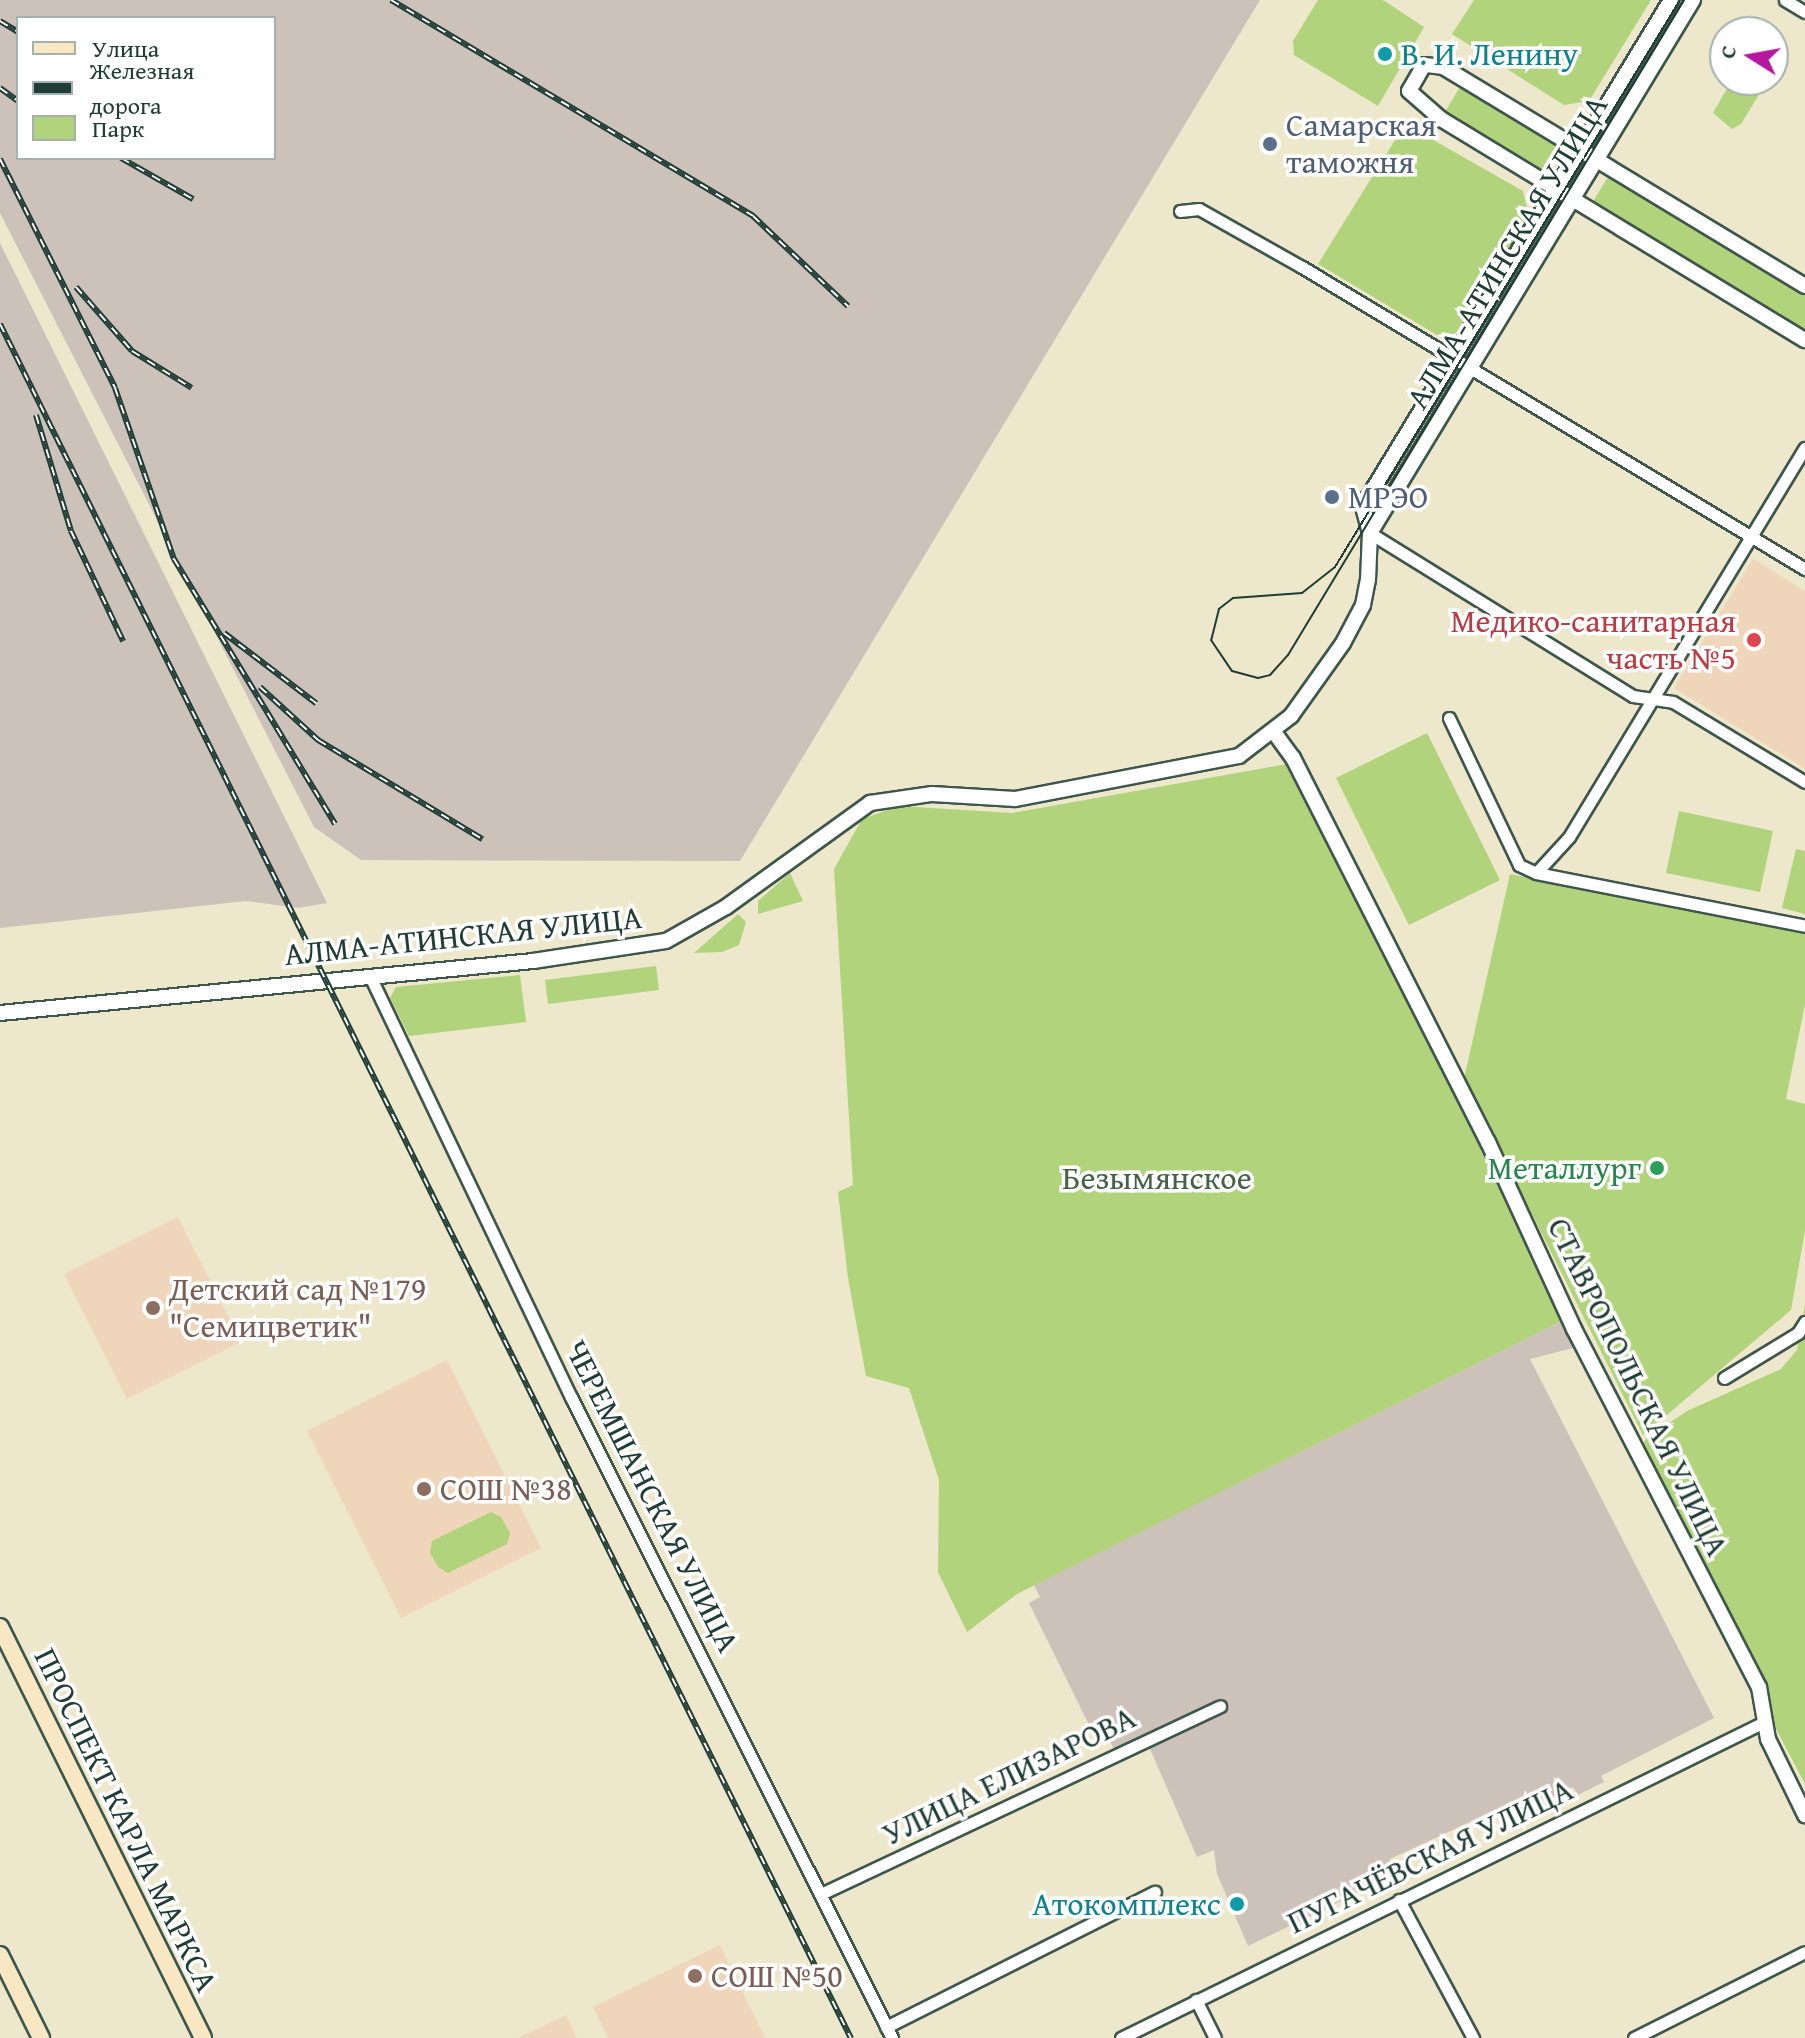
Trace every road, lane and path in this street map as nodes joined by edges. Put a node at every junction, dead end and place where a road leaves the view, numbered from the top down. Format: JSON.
{"nodes":[{"id":1,"x":1671,"y":0,"type":"edge"},
{"id":2,"x":1693,"y":0,"type":"edge"},
{"id":3,"x":1785,"y":0,"type":"edge"},
{"id":4,"x":1805,"y":12,"type":"edge"},
{"id":5,"x":1581,"y":149,"type":"junction"},
{"id":6,"x":1596,"y":158,"type":"junction"},
{"id":7,"x":1557,"y":189,"type":"junction"},
{"id":8,"x":1572,"y":200,"type":"junction"},
{"id":9,"x":1180,"y":211,"type":"dead end"},
{"id":10,"x":1805,"y":286,"type":"edge"},
{"id":11,"x":1805,"y":340,"type":"edge"},
{"id":12,"x":1455,"y":359,"type":"junction"},
{"id":13,"x":1470,"y":368,"type":"junction"},
{"id":14,"x":1805,"y":448,"type":"edge"},
{"id":15,"x":1370,"y":533,"type":"junction"},
{"id":16,"x":1751,"y":536,"type":"junction"},
{"id":17,"x":1805,"y":569,"type":"edge"},
{"id":18,"x":1656,"y":700,"type":"junction"},
{"id":19,"x":1449,"y":718,"type":"dead end"},
{"id":20,"x":1274,"y":732,"type":"junction"},
{"id":21,"x":1805,"y":782,"type":"edge"},
{"id":22,"x":1536,"y":873,"type":"junction"},
{"id":23,"x":1805,"y":926,"type":"edge"},
{"id":24,"x":370,"y":976,"type":"junction"},
{"id":25,"x":0,"y":1013,"type":"edge"},
{"id":26,"x":1805,"y":1322,"type":"edge"},
{"id":27,"x":1724,"y":1378,"type":"dead end"},
{"id":28,"x":0,"y":1627,"type":"edge"},
{"id":29,"x":1220,"y":1706,"type":"dead end"},
{"id":30,"x":1762,"y":1723,"type":"junction"},
{"id":31,"x":1805,"y":1815,"type":"edge"},
{"id":32,"x":1155,"y":1892,"type":"dead end"},
{"id":33,"x":821,"y":1894,"type":"junction"},
{"id":34,"x":1399,"y":1900,"type":"junction"},
{"id":35,"x":1805,"y":1952,"type":"edge"},
{"id":36,"x":0,"y":1955,"type":"edge"},
{"id":37,"x":1196,"y":2000,"type":"junction"},
{"id":38,"x":889,"y":2032,"type":"edge"},
{"id":39,"x":41,"y":2038,"type":"edge"},
{"id":40,"x":203,"y":2038,"type":"edge"},
{"id":41,"x":1121,"y":2038,"type":"edge"},
{"id":42,"x":1215,"y":2038,"type":"edge"},
{"id":43,"x":1473,"y":2038,"type":"edge"},
{"id":44,"x":1634,"y":2038,"type":"edge"}],
"edges":[{"from":1,"to":5,"type":"street","name":"АЛМА-АТИНСКАЯ УЛИЦА"},
{"from":2,"to":6,"type":"street","name":"АЛМА-АТИНСКАЯ УЛИЦА"},
{"from":3,"to":4,"type":"street"},
{"from":5,"to":6,"type":"street"},
{"from":5,"to":7,"type":"street","name":"АЛМА-АТИНСКАЯ УЛИЦА"},
{"from":5,"to":7,"type":"street"},
{"from":6,"to":8,"type":"street","name":"АЛМА-АТИНСКАЯ УЛИЦА"},
{"from":6,"to":10,"type":"street"},
{"from":7,"to":8,"type":"street"},
{"from":7,"to":12,"type":"street","name":"АЛМА-АТИНСКАЯ УЛИЦА"},
{"from":8,"to":11,"type":"street"},
{"from":8,"to":13,"type":"street","name":"АЛМА-АТИНСКАЯ УЛИЦА"},
{"from":9,"to":12,"type":"street"},
{"from":12,"to":13,"type":"street"},
{"from":12,"to":15,"type":"street","name":"АЛМА-АТИНСКАЯ УЛИЦА"},
{"from":13,"to":15,"type":"street","name":"АЛМА-АТИНСКАЯ УЛИЦА"},
{"from":13,"to":16,"type":"street"},
{"from":14,"to":16,"type":"street"},
{"from":15,"to":18,"type":"street"},
{"from":15,"to":20,"type":"street","name":"АЛМА-АТИНСКАЯ УЛИЦА"},
{"from":16,"to":17,"type":"street"},
{"from":16,"to":18,"type":"street"},
{"from":18,"to":21,"type":"street"},
{"from":18,"to":22,"type":"street"},
{"from":19,"to":22,"type":"street"},
{"from":20,"to":24,"type":"street","name":"АЛМА-АТИНСКАЯ УЛИЦА"},
{"from":20,"to":30,"type":"street","name":"СТАВРОПОЛЬСКАЯ УЛИЦА"},
{"from":22,"to":23,"type":"street"},
{"from":24,"to":25,"type":"street","name":"АЛМА-АТИНСКАЯ УЛИЦА"},
{"from":24,"to":33,"type":"street","name":"ЧЕРЕМШАНСКАЯ УЛИЦА"},
{"from":26,"to":27,"type":"street"},
{"from":28,"to":40,"type":"main road","name":"ПРОСПЕКТ КАРЛА МАРКСА"},
{"from":29,"to":33,"type":"street","name":"УЛИЦА ЕЛИЗАРОВА"},
{"from":30,"to":31,"type":"street","name":"СТАВРОПОЛЬСКАЯ УЛИЦА"},
{"from":30,"to":34,"type":"street","name":"ПУГАЧЁВСКАЯ УЛИЦА"},
{"from":32,"to":38,"type":"street"},
{"from":33,"to":38,"type":"street","name":"ЧЕРЕМШАНСКАЯ УЛИЦА"},
{"from":34,"to":37,"type":"street","name":"ПУГАЧЁВСКАЯ УЛИЦА"},
{"from":34,"to":43,"type":"street"},
{"from":35,"to":44,"type":"street"},
{"from":36,"to":39,"type":"main road"},
{"from":37,"to":41,"type":"street","name":"ПУГАЧЁВСКАЯ УЛИЦА"},
{"from":37,"to":42,"type":"street"}]}
